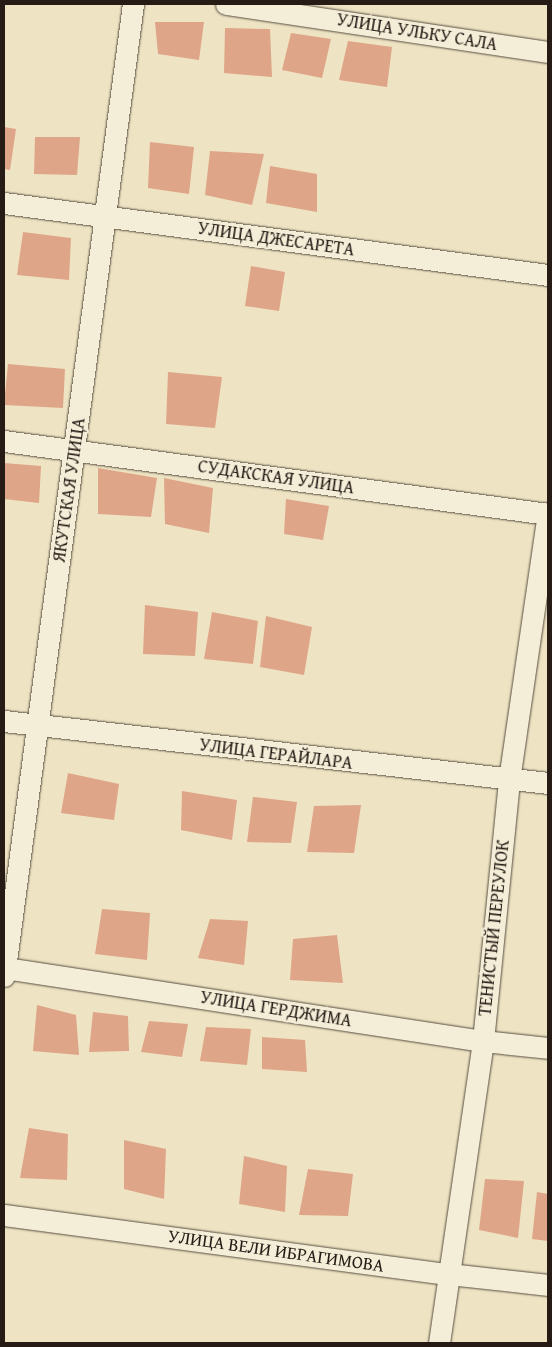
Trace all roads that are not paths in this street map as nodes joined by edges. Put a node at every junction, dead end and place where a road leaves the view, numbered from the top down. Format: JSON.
{"nodes":[{"id":1,"x":133,"y":4,"type":"edge"},
{"id":2,"x":226,"y":4,"type":"edge"},
{"id":3,"x":548,"y":52,"type":"edge"},
{"id":4,"x":4,"y":203,"type":"edge"},
{"id":5,"x":105,"y":216,"type":"junction"},
{"id":6,"x":548,"y":275,"type":"edge"},
{"id":7,"x":4,"y":441,"type":"edge"},
{"id":8,"x":74,"y":450,"type":"junction"},
{"id":9,"x":548,"y":513,"type":"edge"},
{"id":10,"x":4,"y":721,"type":"edge"},
{"id":11,"x":38,"y":726,"type":"junction"},
{"id":12,"x":509,"y":780,"type":"junction"},
{"id":13,"x":548,"y":783,"type":"edge"},
{"id":14,"x":4,"y":972,"type":"edge"},
{"id":15,"x":483,"y":1041,"type":"junction"},
{"id":16,"x":548,"y":1048,"type":"edge"},
{"id":17,"x":4,"y":1215,"type":"edge"},
{"id":18,"x":449,"y":1274,"type":"junction"},
{"id":19,"x":548,"y":1285,"type":"edge"},
{"id":20,"x":439,"y":1343,"type":"edge"}],
"edges":[{"from":1,"to":5,"type":"street","name":"ЯКУТСКАЯ УЛИЦА"},
{"from":2,"to":3,"type":"street","name":"УЛИЦА УЛЬКУ САЛА"},
{"from":4,"to":5,"type":"street","name":"УЛИЦА ДЖЕСАРЕТА"},
{"from":5,"to":6,"type":"street","name":"УЛИЦА ДЖЕСАРЕТА"},
{"from":5,"to":8,"type":"street","name":"ЯКУТСКАЯ УЛИЦА"},
{"from":7,"to":8,"type":"street","name":"СУДАКСКАЯ УЛИЦА"},
{"from":8,"to":9,"type":"street","name":"СУДАКСКАЯ УЛИЦА"},
{"from":8,"to":11,"type":"street","name":"ЯКУТСКАЯ УЛИЦА"},
{"from":9,"to":12,"type":"street","name":"ТЕНИСТЫЙ ПЕРЕУЛОК"},
{"from":10,"to":11,"type":"street","name":"УЛИЦА ГЕРАЙЛАРА"},
{"from":11,"to":12,"type":"street","name":"УЛИЦА ГЕРАЙЛАРА"},
{"from":11,"to":14,"type":"street","name":"ЯКУТСКАЯ УЛИЦА"},
{"from":12,"to":13,"type":"street","name":"УЛИЦА ГЕРАЙЛАРА"},
{"from":12,"to":15,"type":"street","name":"ТЕНИСТЫЙ ПЕРЕУЛОК"},
{"from":14,"to":15,"type":"street","name":"УЛИЦА ГЕРДЖИМА"},
{"from":15,"to":16,"type":"street","name":"УЛИЦА ГЕРДЖИМА"},
{"from":15,"to":18,"type":"street","name":"ТЕНИСТЫЙ ПЕРЕУЛОК"},
{"from":17,"to":18,"type":"street","name":"УЛИЦА ВЕЛИ ИБРАГИМОВА"},
{"from":18,"to":19,"type":"street","name":"УЛИЦА ВЕЛИ ИБРАГИМОВА"},
{"from":18,"to":20,"type":"street","name":"ТЕНИСТЫЙ ПЕРЕУЛОК"}]}
